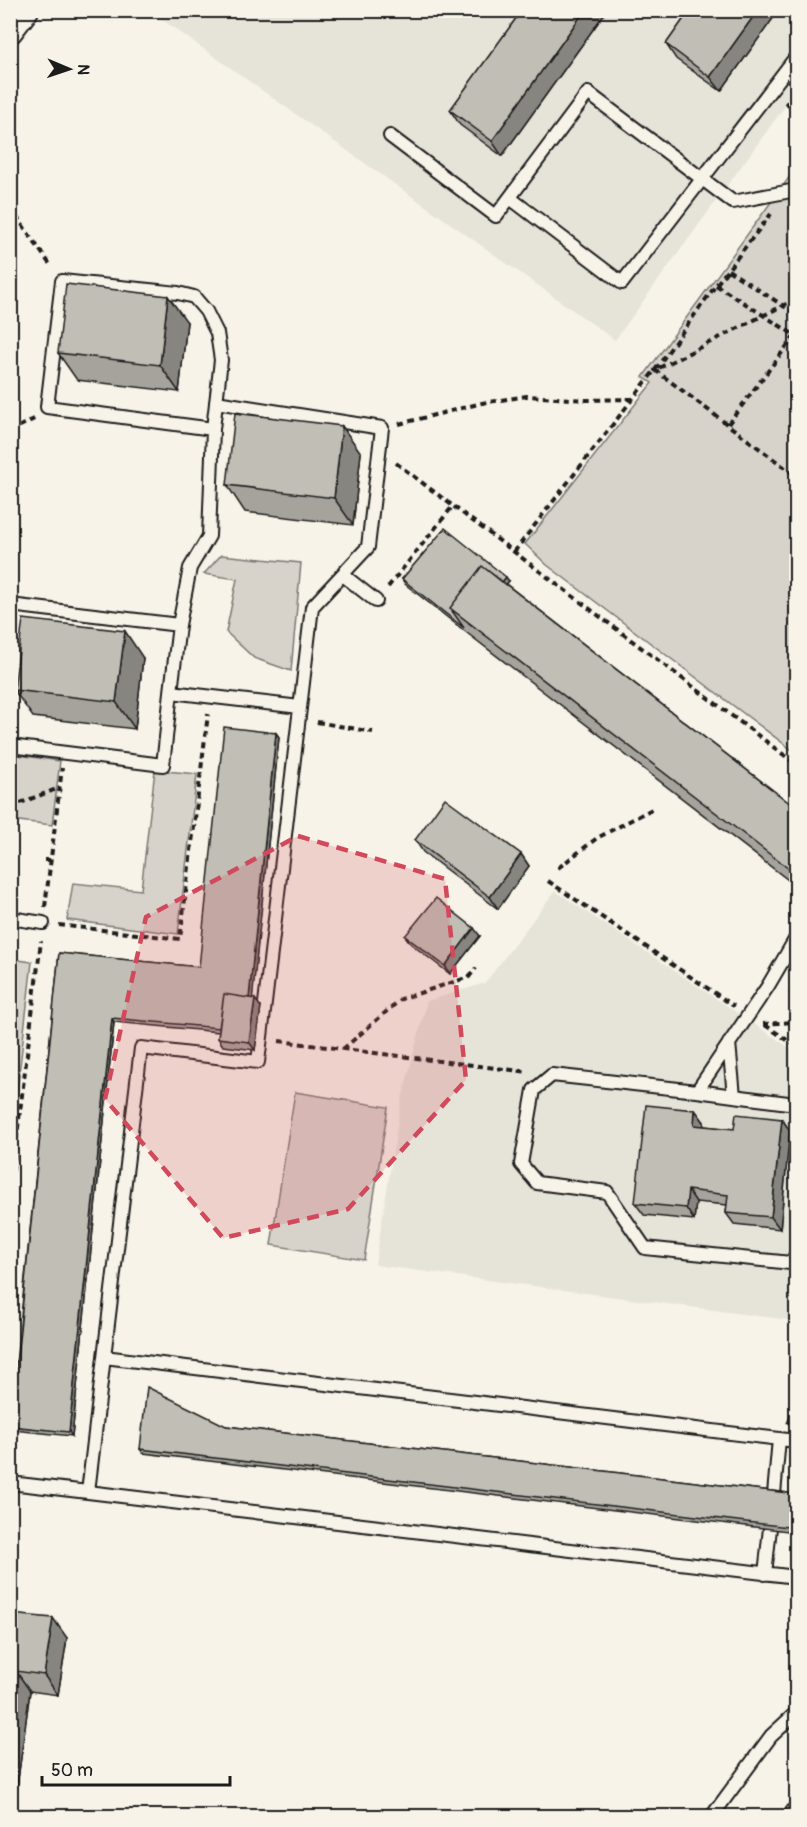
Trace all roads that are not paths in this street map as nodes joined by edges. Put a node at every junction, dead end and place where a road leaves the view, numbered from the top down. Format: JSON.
{"nodes":[{"id":1,"x":26,"y":10,"type":"edge"},
{"id":2,"x":10,"y":32,"type":"edge"},
{"id":3,"x":796,"y":57,"type":"edge"},
{"id":4,"x":390,"y":136,"type":"dead end"},
{"id":5,"x":702,"y":179,"type":"junction"},
{"id":6,"x":792,"y":191,"type":"edge"},
{"id":7,"x":510,"y":198,"type":"junction"},
{"id":8,"x":216,"y":402,"type":"junction"},
{"id":9,"x":213,"y":429,"type":"junction"},
{"id":10,"x":343,"y":575,"type":"junction"},
{"id":11,"x":376,"y":601,"type":"road end"},
{"id":12,"x":10,"y":605,"type":"edge"},
{"id":13,"x":179,"y":625,"type":"junction"},
{"id":14,"x":171,"y":692,"type":"junction"},
{"id":15,"x":300,"y":713,"type":"junction"},
{"id":16,"x":10,"y":746,"type":"edge"},
{"id":17,"x":10,"y":918,"type":"edge"},
{"id":18,"x":43,"y":923,"type":"road end"},
{"id":19,"x":796,"y":938,"type":"edge"},
{"id":20,"x":729,"y":1043,"type":"junction"},
{"id":21,"x":697,"y":1091,"type":"junction"},
{"id":22,"x":734,"y":1096,"type":"junction"},
{"id":23,"x":796,"y":1104,"type":"edge"},
{"id":24,"x":796,"y":1255,"type":"edge"},
{"id":25,"x":104,"y":1357,"type":"junction"},
{"id":26,"x":779,"y":1438,"type":"junction"},
{"id":27,"x":796,"y":1441,"type":"edge"},
{"id":28,"x":10,"y":1483,"type":"edge"},
{"id":29,"x":88,"y":1492,"type":"junction"},
{"id":30,"x":774,"y":1494,"type":"edge"},
{"id":31,"x":770,"y":1528,"type":"edge"},
{"id":32,"x":765,"y":1574,"type":"junction"},
{"id":33,"x":796,"y":1577,"type":"edge"},
{"id":34,"x":796,"y":1713,"type":"edge"},
{"id":35,"x":712,"y":1816,"type":"edge"}],
"edges":[{"from":1,"to":2,"type":"street"},
{"from":3,"to":5,"type":"lane"},
{"from":4,"to":7,"type":"lane"},
{"from":5,"to":6,"type":"lane"},
{"from":5,"to":7,"type":"lane"},
{"from":5,"to":7,"type":"lane"},
{"from":8,"to":9,"type":"lane"},
{"from":8,"to":9,"type":"lane"},
{"from":8,"to":10,"type":"lane"},
{"from":9,"to":13,"type":"lane"},
{"from":10,"to":11,"type":"lane"},
{"from":10,"to":15,"type":"lane"},
{"from":12,"to":13,"type":"lane"},
{"from":13,"to":14,"type":"lane"},
{"from":14,"to":15,"type":"lane"},
{"from":14,"to":16,"type":"lane"},
{"from":15,"to":25,"type":"lane"},
{"from":17,"to":18,"type":"lane"},
{"from":19,"to":20,"type":"lane"},
{"from":20,"to":21,"type":"lane"},
{"from":20,"to":22,"type":"lane"},
{"from":21,"to":22,"type":"lane"},
{"from":21,"to":24,"type":"lane"},
{"from":22,"to":23,"type":"lane"},
{"from":25,"to":26,"type":"lane"},
{"from":25,"to":29,"type":"lane"},
{"from":26,"to":27,"type":"lane"},
{"from":26,"to":30,"type":"lane"},
{"from":28,"to":29,"type":"lane"},
{"from":29,"to":32,"type":"lane"},
{"from":31,"to":32,"type":"lane"},
{"from":32,"to":33,"type":"lane"},
{"from":34,"to":35,"type":"lane"}]}
